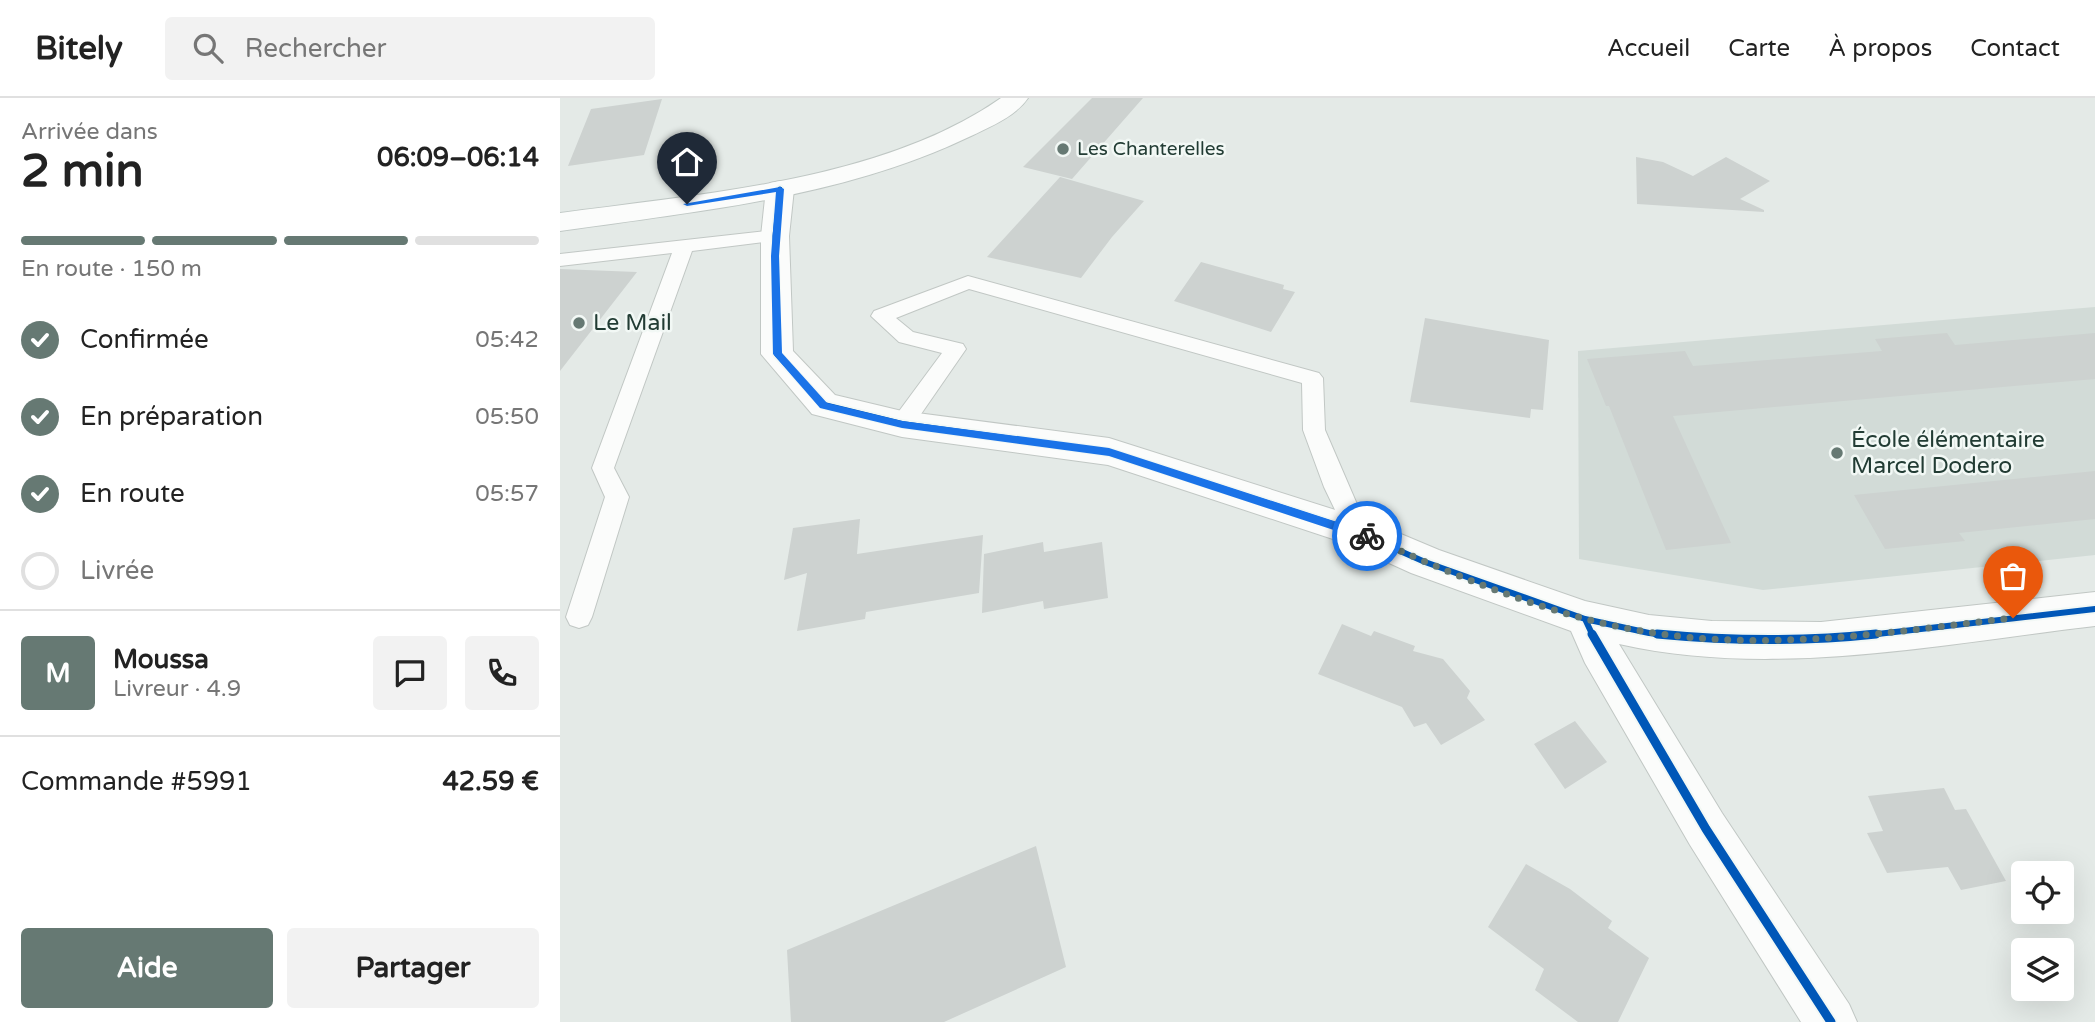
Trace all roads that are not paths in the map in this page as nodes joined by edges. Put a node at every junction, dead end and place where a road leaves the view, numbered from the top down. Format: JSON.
{"nodes":[{"id":1,"x":1016,"y":98,"type":"edge"},
{"id":2,"x":780,"y":189,"type":"junction"},
{"id":3,"x":560,"y":222,"type":"edge"},
{"id":4,"x":775,"y":236,"type":"junction"},
{"id":5,"x":685,"y":244,"type":"junction"},
{"id":6,"x":560,"y":260,"type":"edge"},
{"id":7,"x":902,"y":424,"type":"junction"},
{"id":8,"x":1357,"y":532,"type":"junction"},
{"id":9,"x":2095,"y":608,"type":"edge"},
{"id":10,"x":579,"y":617,"type":"dead end"},
{"id":11,"x":1585,"y":619,"type":"junction"},
{"id":12,"x":1831,"y":1022,"type":"edge"}],
"edges":[{"from":1,"to":2,"type":"street"},
{"from":2,"to":3,"type":"street"},
{"from":2,"to":4,"type":"street"},
{"from":4,"to":5,"type":"lane"},
{"from":4,"to":7,"type":"street"},
{"from":5,"to":6,"type":"lane"},
{"from":5,"to":10,"type":"lane"},
{"from":7,"to":8,"type":"street"},
{"from":7,"to":8,"type":"lane"},
{"from":8,"to":11,"type":"street"},
{"from":9,"to":11,"type":"street"},
{"from":11,"to":12,"type":"street"}]}
